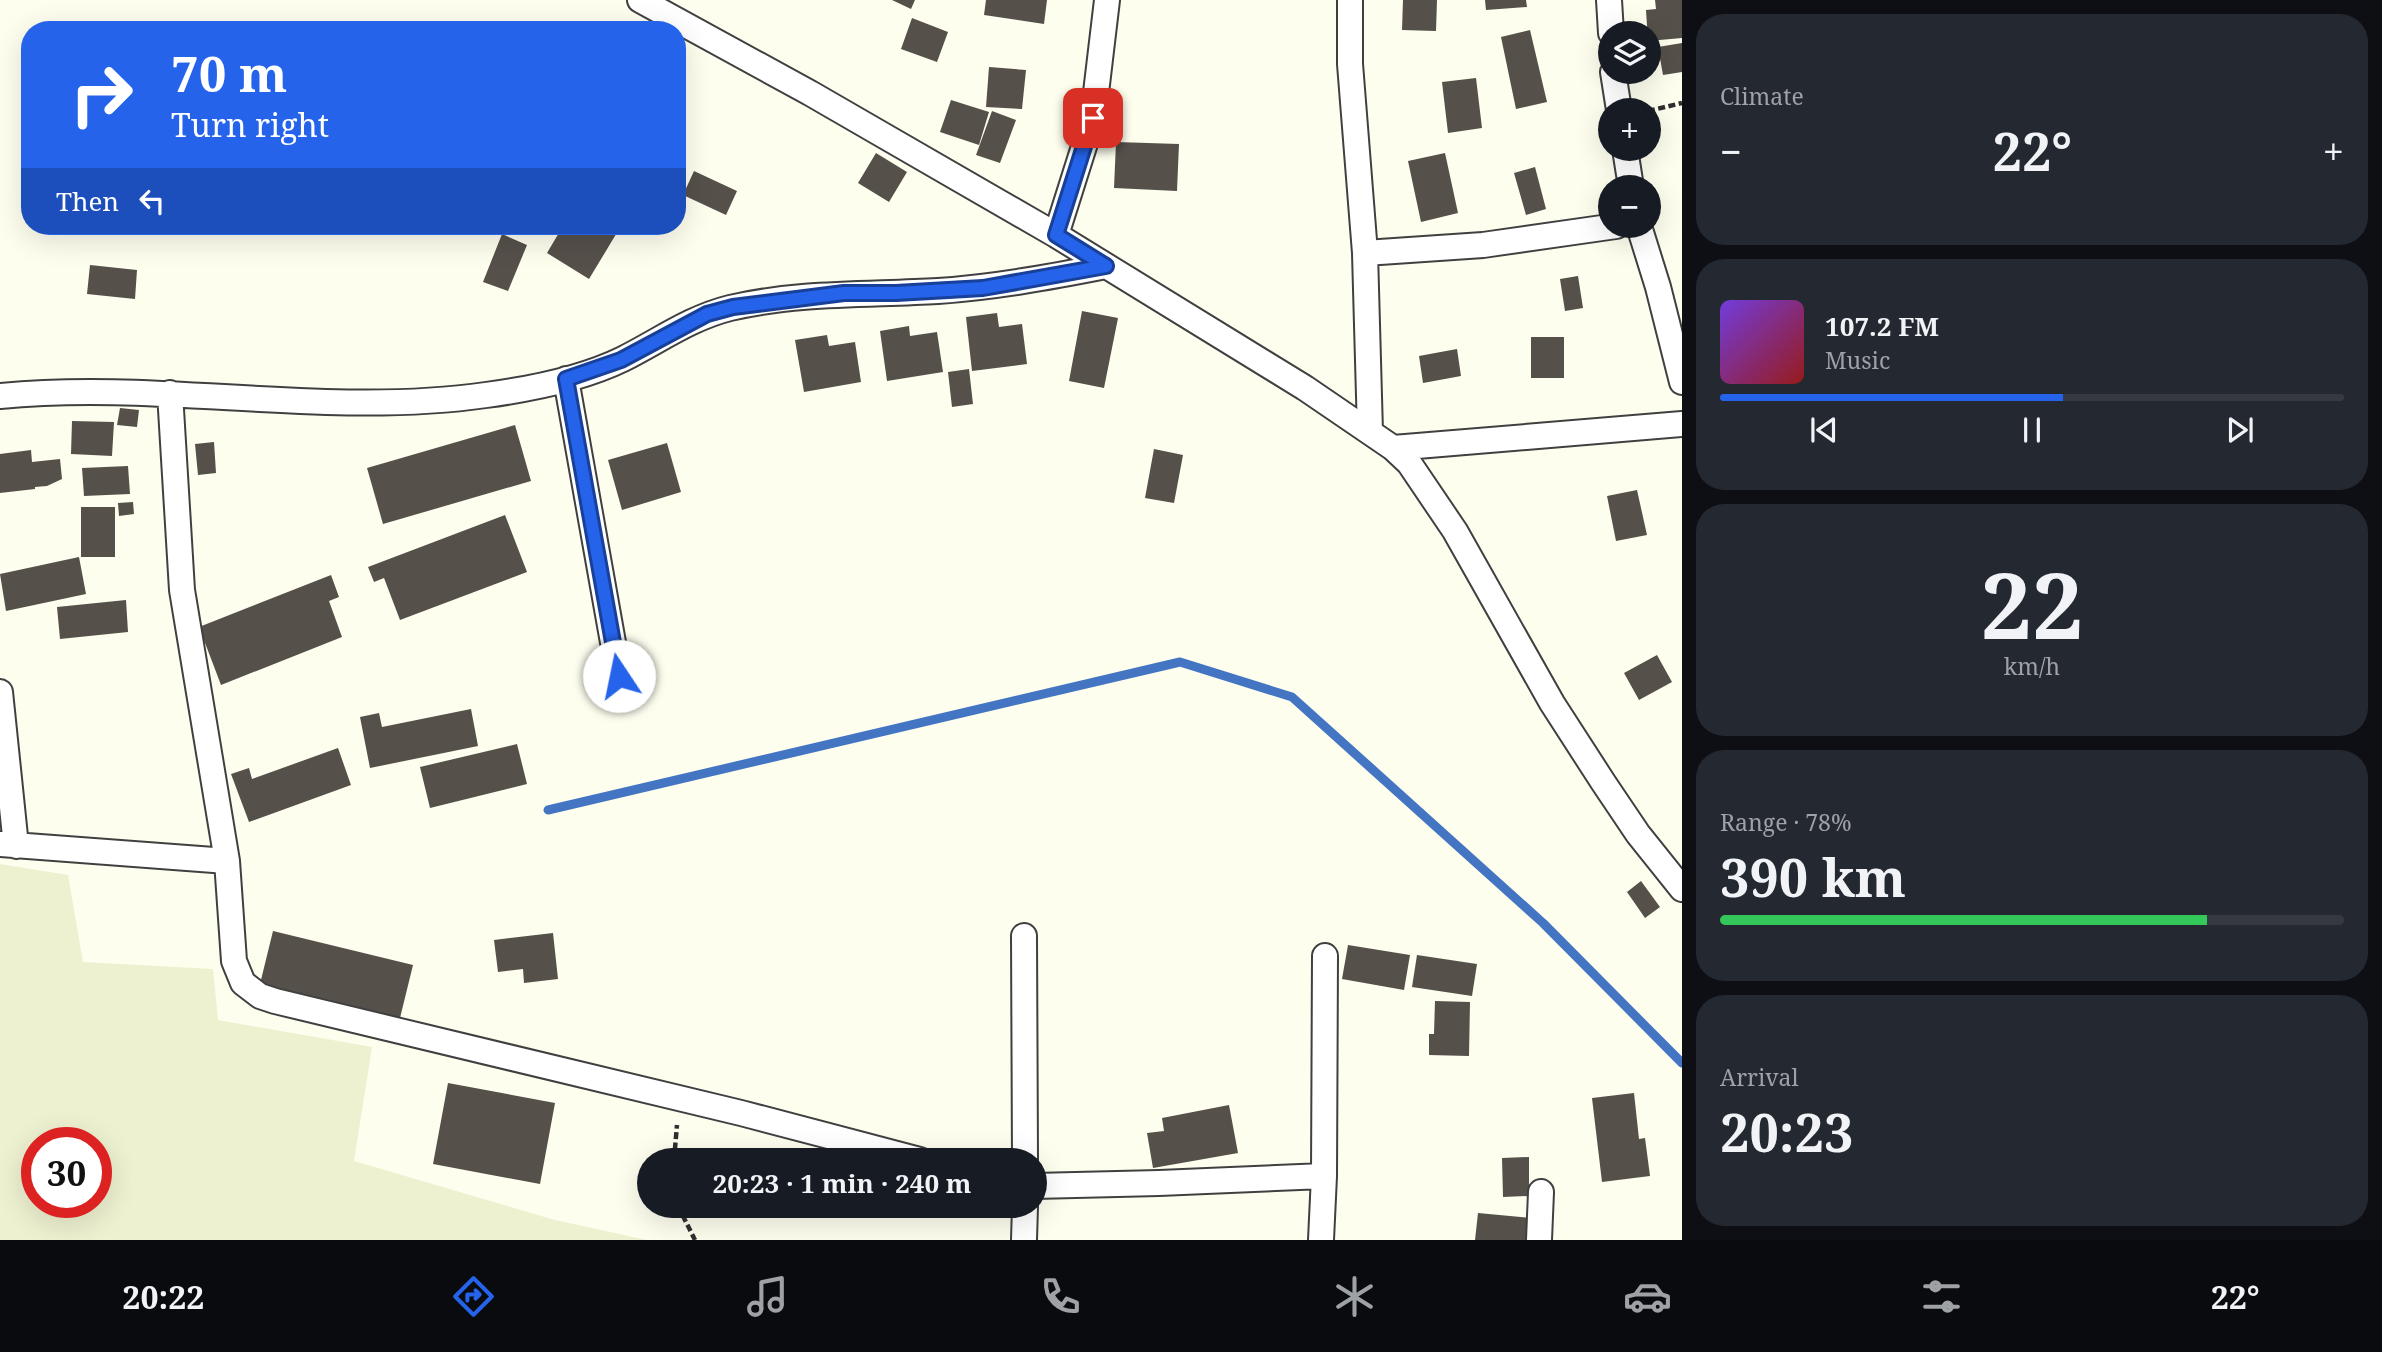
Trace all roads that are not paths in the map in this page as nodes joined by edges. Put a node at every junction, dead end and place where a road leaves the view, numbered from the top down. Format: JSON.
{"nodes":[{"id":1,"x":640,"y":0,"type":"edge"},
{"id":2,"x":1107,"y":0,"type":"edge"},
{"id":3,"x":1350,"y":0,"type":"edge"},
{"id":4,"x":1609,"y":0,"type":"edge"},
{"id":5,"x":678,"y":21,"type":"edge"},
{"id":6,"x":1610,"y":21,"type":"edge"},
{"id":7,"x":686,"y":25,"type":"edge"},
{"id":8,"x":1598,"y":229,"type":"edge"},
{"id":9,"x":1056,"y":235,"type":"junction"},
{"id":10,"x":1643,"y":238,"type":"edge"},
{"id":11,"x":1365,"y":253,"type":"junction"},
{"id":12,"x":1106,"y":266,"type":"junction"},
{"id":13,"x":566,"y":379,"type":"junction"},
{"id":14,"x":1682,"y":382,"type":"edge"},
{"id":15,"x":170,"y":393,"type":"junction"},
{"id":16,"x":0,"y":396,"type":"edge"},
{"id":17,"x":1682,"y":424,"type":"edge"},
{"id":18,"x":1370,"y":432,"type":"junction"},
{"id":19,"x":1393,"y":448,"type":"junction"},
{"id":20,"x":619,"y":676,"type":"dead end"},
{"id":21,"x":0,"y":692,"type":"edge"},
{"id":22,"x":8,"y":845,"type":"edge"},
{"id":23,"x":227,"y":861,"type":"junction"},
{"id":24,"x":1680,"y":885,"type":"edge"},
{"id":25,"x":1024,"y":936,"type":"dead end"},
{"id":26,"x":1325,"y":956,"type":"dead end"},
{"id":27,"x":872,"y":1148,"type":"edge"},
{"id":28,"x":1025,"y":1148,"type":"edge"},
{"id":29,"x":1324,"y":1176,"type":"junction"},
{"id":30,"x":1047,"y":1186,"type":"edge"},
{"id":31,"x":1541,"y":1192,"type":"dead end"},
{"id":32,"x":1025,"y":1218,"type":"edge"},
{"id":33,"x":1024,"y":1240,"type":"edge"},
{"id":34,"x":1321,"y":1240,"type":"edge"},
{"id":35,"x":1539,"y":1240,"type":"edge"}],
"edges":[{"from":1,"to":5,"type":"street"},
{"from":2,"to":9,"type":"street"},
{"from":3,"to":11,"type":"street"},
{"from":4,"to":6,"type":"street"},
{"from":7,"to":9,"type":"street"},
{"from":8,"to":11,"type":"street"},
{"from":9,"to":12,"type":"street"},
{"from":10,"to":14,"type":"street"},
{"from":11,"to":18,"type":"street"},
{"from":12,"to":13,"type":"street"},
{"from":12,"to":18,"type":"street"},
{"from":13,"to":15,"type":"street"},
{"from":13,"to":20,"type":"street"},
{"from":15,"to":16,"type":"street"},
{"from":15,"to":23,"type":"street"},
{"from":17,"to":19,"type":"street"},
{"from":18,"to":19,"type":"street"},
{"from":19,"to":24,"type":"street"},
{"from":21,"to":22,"type":"street"},
{"from":22,"to":23,"type":"street"},
{"from":23,"to":27,"type":"street"},
{"from":25,"to":28,"type":"street"},
{"from":26,"to":29,"type":"street"},
{"from":29,"to":30,"type":"street"},
{"from":29,"to":34,"type":"street"},
{"from":31,"to":35,"type":"street"},
{"from":32,"to":33,"type":"street"}]}
